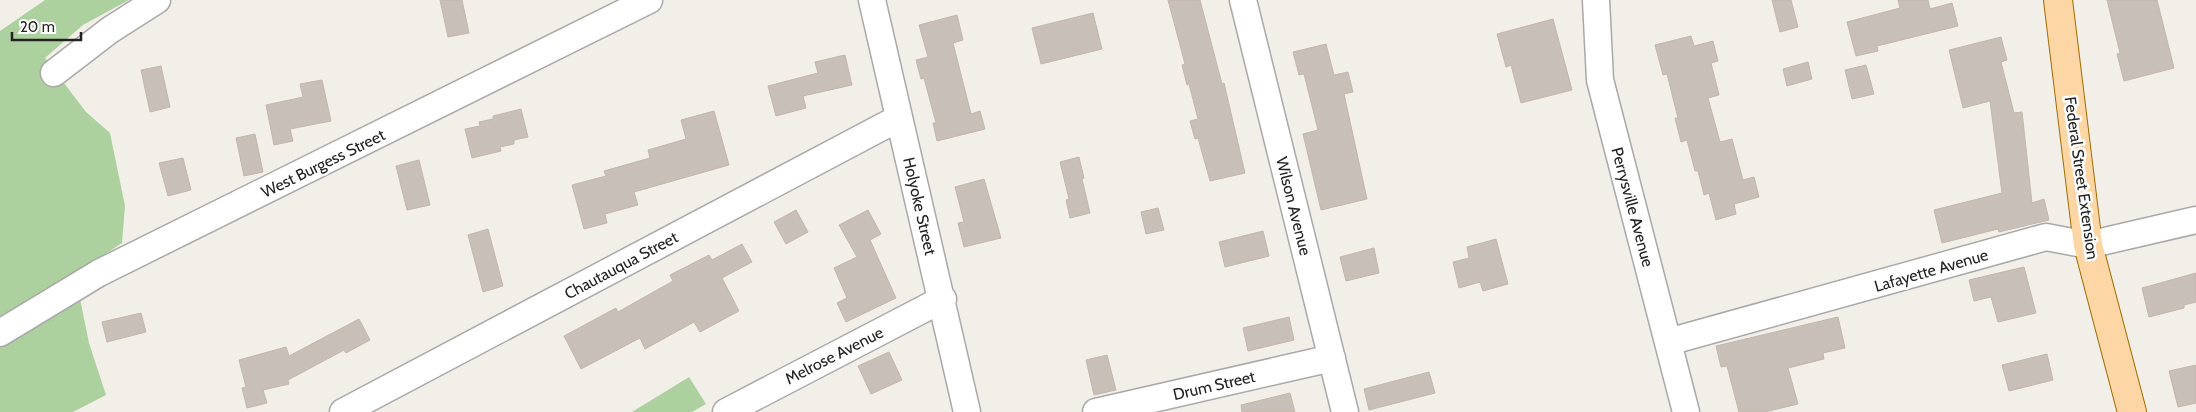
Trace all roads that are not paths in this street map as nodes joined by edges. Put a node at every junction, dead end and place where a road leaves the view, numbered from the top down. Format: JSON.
{"nodes":[{"id":1,"x":157,"y":0,"type":"edge"},
{"id":2,"x":649,"y":0,"type":"edge"},
{"id":3,"x":872,"y":0,"type":"edge"},
{"id":4,"x":1243,"y":0,"type":"edge"},
{"id":5,"x":1596,"y":0,"type":"edge"},
{"id":6,"x":2058,"y":0,"type":"edge"},
{"id":7,"x":54,"y":73,"type":"dead end"},
{"id":8,"x":899,"y":118,"type":"junction"},
{"id":9,"x":2196,"y":220,"type":"edge"},
{"id":10,"x":2088,"y":245,"type":"junction"},
{"id":11,"x":942,"y":298,"type":"junction"},
{"id":12,"x":0,"y":333,"type":"edge"},
{"id":13,"x":1668,"y":342,"type":"junction"},
{"id":14,"x":1332,"y":358,"type":"junction"},
{"id":15,"x":342,"y":412,"type":"edge"},
{"id":16,"x":726,"y":412,"type":"edge"},
{"id":17,"x":967,"y":412,"type":"edge"},
{"id":18,"x":1096,"y":412,"type":"edge"},
{"id":19,"x":1345,"y":412,"type":"edge"},
{"id":20,"x":1686,"y":412,"type":"edge"},
{"id":21,"x":2132,"y":412,"type":"edge"}],
"edges":[{"from":1,"to":7,"type":"street"},
{"from":2,"to":12,"type":"street","name":"West Burgess Street"},
{"from":3,"to":8,"type":"street","name":"Holyoke Street"},
{"from":4,"to":14,"type":"street","name":"Wilson Avenue"},
{"from":5,"to":13,"type":"street","name":"Perrysville Avenue"},
{"from":6,"to":10,"type":"main road","name":"Federal Street Extension"},
{"from":8,"to":11,"type":"street","name":"Holyoke Street"},
{"from":8,"to":15,"type":"street","name":"Chautauqua Street"},
{"from":9,"to":10,"type":"street","name":"Lafayette Avenue"},
{"from":10,"to":13,"type":"street","name":"Lafayette Avenue"},
{"from":10,"to":21,"type":"main road","name":"Federal Street Extension"},
{"from":11,"to":16,"type":"street","name":"Melrose Avenue"},
{"from":11,"to":17,"type":"street","name":"Holyoke Street"},
{"from":13,"to":20,"type":"street","name":"Perrysville Avenue"},
{"from":14,"to":18,"type":"street","name":"Drum Street"},
{"from":14,"to":19,"type":"street","name":"Wilson Avenue"}]}
